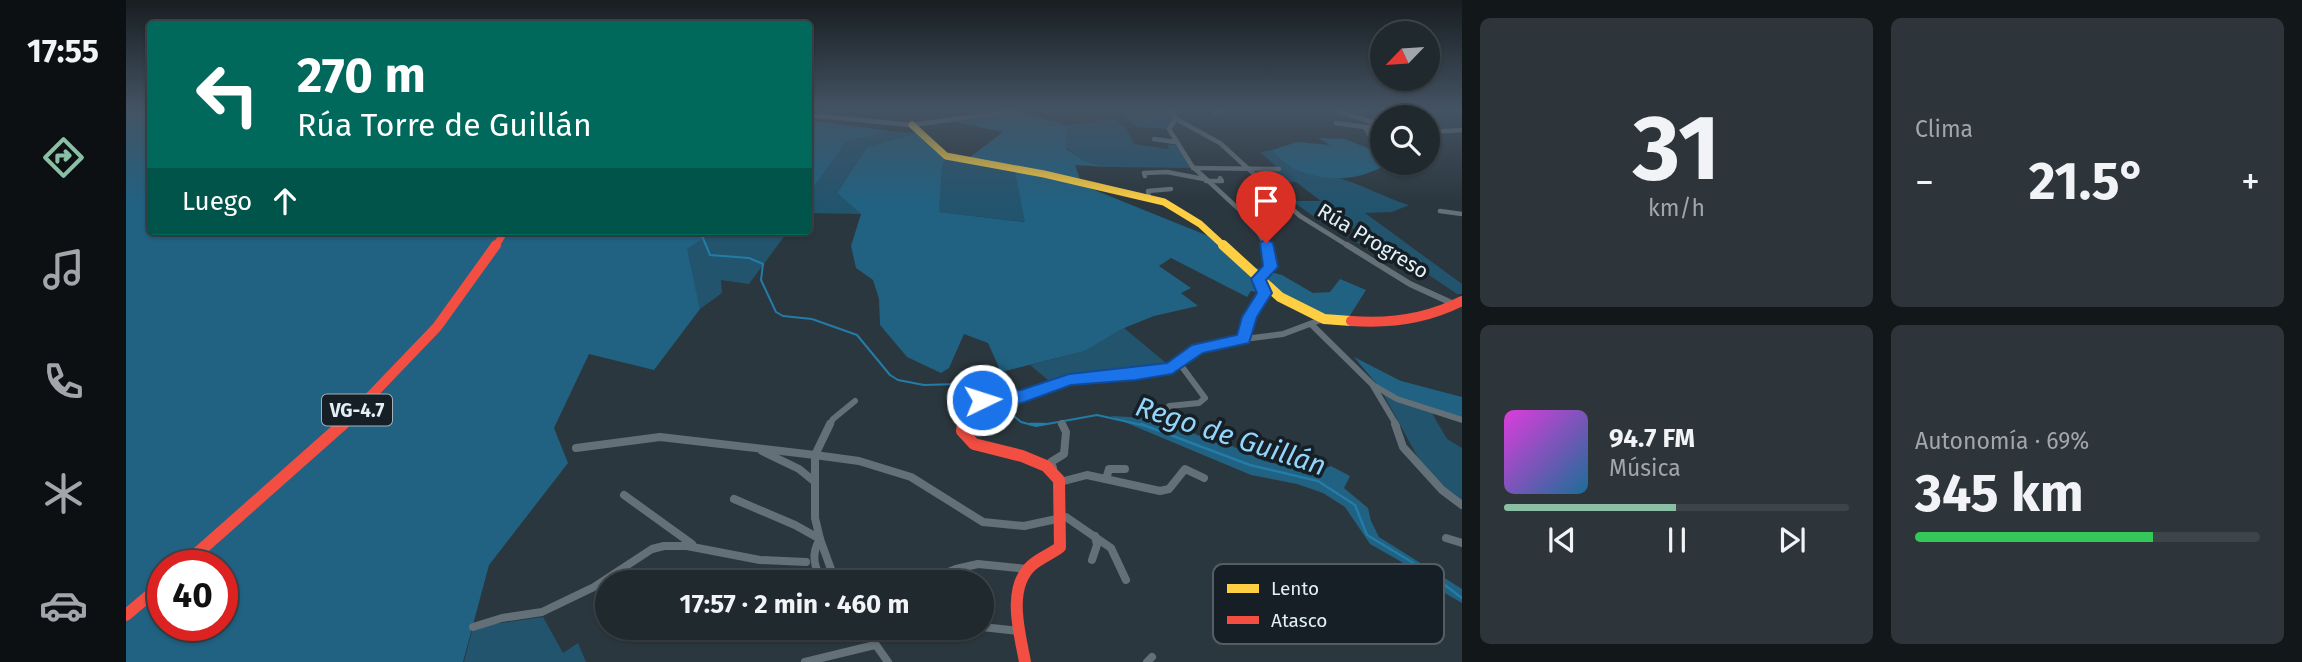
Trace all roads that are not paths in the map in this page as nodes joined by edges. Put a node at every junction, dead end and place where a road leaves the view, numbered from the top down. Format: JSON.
{"nodes":[{"id":1,"x":929,"y":141,"type":"edge"},
{"id":2,"x":1167,"y":141,"type":"edge"},
{"id":3,"x":1216,"y":141,"type":"edge"},
{"id":4,"x":1175,"y":142,"type":"joint"},
{"id":5,"x":1193,"y":168,"type":"junction"},
{"id":6,"x":1247,"y":168,"type":"junction"},
{"id":7,"x":1279,"y":169,"type":"dead end"},
{"id":8,"x":1145,"y":176,"type":"dead end"},
{"id":9,"x":1220,"y":178,"type":"dead end"},
{"id":10,"x":1205,"y":180,"type":"junction"},
{"id":11,"x":1163,"y":186,"type":"dead end"},
{"id":12,"x":1171,"y":189,"type":"dead end"},
{"id":13,"x":1149,"y":194,"type":"junction"},
{"id":14,"x":1440,"y":211,"type":"dead end"},
{"id":15,"x":1462,"y":214,"type":"edge"},
{"id":16,"x":503,"y":235,"type":"edge"},
{"id":17,"x":1259,"y":279,"type":"junction"},
{"id":18,"x":1459,"y":303,"type":"edge"},
{"id":19,"x":1324,"y":319,"type":"junction"},
{"id":20,"x":1312,"y":325,"type":"junction"},
{"id":21,"x":1244,"y":339,"type":"junction"},
{"id":22,"x":1180,"y":364,"type":"junction"},
{"id":23,"x":1372,"y":384,"type":"junction"},
{"id":24,"x":855,"y":401,"type":"dead end"},
{"id":25,"x":1168,"y":412,"type":"dead end"},
{"id":26,"x":1462,"y":420,"type":"edge"},
{"id":27,"x":1062,"y":424,"type":"dead end"},
{"id":28,"x":576,"y":448,"type":"dead end"},
{"id":29,"x":761,"y":450,"type":"junction"},
{"id":30,"x":816,"y":454,"type":"junction"},
{"id":31,"x":1125,"y":469,"type":"dead end"},
{"id":32,"x":1053,"y":470,"type":"junction"},
{"id":33,"x":1203,"y":478,"type":"dead end"},
{"id":34,"x":1106,"y":479,"type":"junction"},
{"id":35,"x":1060,"y":482,"type":"junction"},
{"id":36,"x":816,"y":484,"type":"junction"},
{"id":37,"x":624,"y":495,"type":"dead end"},
{"id":38,"x":734,"y":499,"type":"dead end"},
{"id":39,"x":1462,"y":505,"type":"edge"},
{"id":40,"x":1059,"y":517,"type":"junction"},
{"id":41,"x":1095,"y":536,"type":"junction"},
{"id":42,"x":1447,"y":538,"type":"dead end"},
{"id":43,"x":820,"y":539,"type":"junction"},
{"id":44,"x":1462,"y":543,"type":"edge"},
{"id":45,"x":694,"y":546,"type":"junction"},
{"id":46,"x":201,"y":550,"type":"edge"},
{"id":47,"x":810,"y":560,"type":"junction"},
{"id":48,"x":827,"y":560,"type":"junction"},
{"id":49,"x":1092,"y":560,"type":"dead end"},
{"id":50,"x":1027,"y":569,"type":"junction"},
{"id":51,"x":815,"y":570,"type":"edge"},
{"id":52,"x":831,"y":570,"type":"edge"},
{"id":53,"x":955,"y":570,"type":"edge"},
{"id":54,"x":1126,"y":580,"type":"dead end"},
{"id":55,"x":147,"y":597,"type":"edge"},
{"id":56,"x":126,"y":615,"type":"edge"},
{"id":57,"x":474,"y":627,"type":"dead end"},
{"id":58,"x":994,"y":628,"type":"edge"},
{"id":59,"x":1019,"y":631,"type":"junction"},
{"id":60,"x":872,"y":640,"type":"edge"},
{"id":61,"x":875,"y":645,"type":"junction"},
{"id":62,"x":805,"y":662,"type":"edge"},
{"id":63,"x":888,"y":662,"type":"edge"},
{"id":64,"x":1025,"y":662,"type":"edge"}],
"edges":[{"from":1,"to":13,"type":"main road"},
{"from":2,"to":4,"type":"street"},
{"from":3,"to":6,"type":"street","name":"Rúa Progreso"},
{"from":4,"to":5,"type":"street"},
{"from":5,"to":6,"type":"street"},
{"from":5,"to":10,"type":"street"},
{"from":6,"to":7,"type":"street"},
{"from":6,"to":18,"type":"street","name":"Rúa Progreso"},
{"from":8,"to":10,"type":"street"},
{"from":9,"to":10,"type":"street"},
{"from":10,"to":17,"type":"street"},
{"from":11,"to":13,"type":"street"},
{"from":12,"to":13,"type":"street"},
{"from":13,"to":17,"type":"main road"},
{"from":14,"to":15,"type":"street"},
{"from":16,"to":46,"type":"main road","number":"VG-4.7"},
{"from":17,"to":19,"type":"main road"},
{"from":17,"to":21,"type":"street"},
{"from":18,"to":19,"type":"main road"},
{"from":19,"to":20,"type":"street"},
{"from":20,"to":21,"type":"street"},
{"from":20,"to":23,"type":"street"},
{"from":21,"to":22,"type":"main road"},
{"from":22,"to":25,"type":"street"},
{"from":22,"to":32,"type":"main road"},
{"from":23,"to":26,"type":"street"},
{"from":23,"to":39,"type":"street"},
{"from":24,"to":30,"type":"street"},
{"from":27,"to":32,"type":"street"},
{"from":28,"to":29,"type":"street"},
{"from":29,"to":30,"type":"street"},
{"from":29,"to":36,"type":"street"},
{"from":30,"to":36,"type":"street"},
{"from":30,"to":40,"type":"street"},
{"from":31,"to":34,"type":"street"},
{"from":32,"to":35,"type":"main road"},
{"from":33,"to":34,"type":"street"},
{"from":34,"to":35,"type":"street"},
{"from":35,"to":40,"type":"main road"},
{"from":36,"to":43,"type":"street"},
{"from":37,"to":45,"type":"street"},
{"from":38,"to":43,"type":"street"},
{"from":40,"to":41,"type":"street"},
{"from":40,"to":50,"type":"main road"},
{"from":41,"to":49,"type":"street"},
{"from":41,"to":54,"type":"street"},
{"from":42,"to":44,"type":"street"},
{"from":43,"to":47,"type":"street"},
{"from":43,"to":48,"type":"street"},
{"from":45,"to":47,"type":"street"},
{"from":45,"to":57,"type":"street"},
{"from":47,"to":48,"type":"street"},
{"from":47,"to":51,"type":"street"},
{"from":48,"to":52,"type":"street"},
{"from":50,"to":53,"type":"street"},
{"from":50,"to":59,"type":"main road"},
{"from":55,"to":56,"type":"main road"},
{"from":58,"to":59,"type":"street"},
{"from":59,"to":64,"type":"main road"},
{"from":60,"to":61,"type":"street"},
{"from":61,"to":62,"type":"street"},
{"from":61,"to":63,"type":"street"}]}
